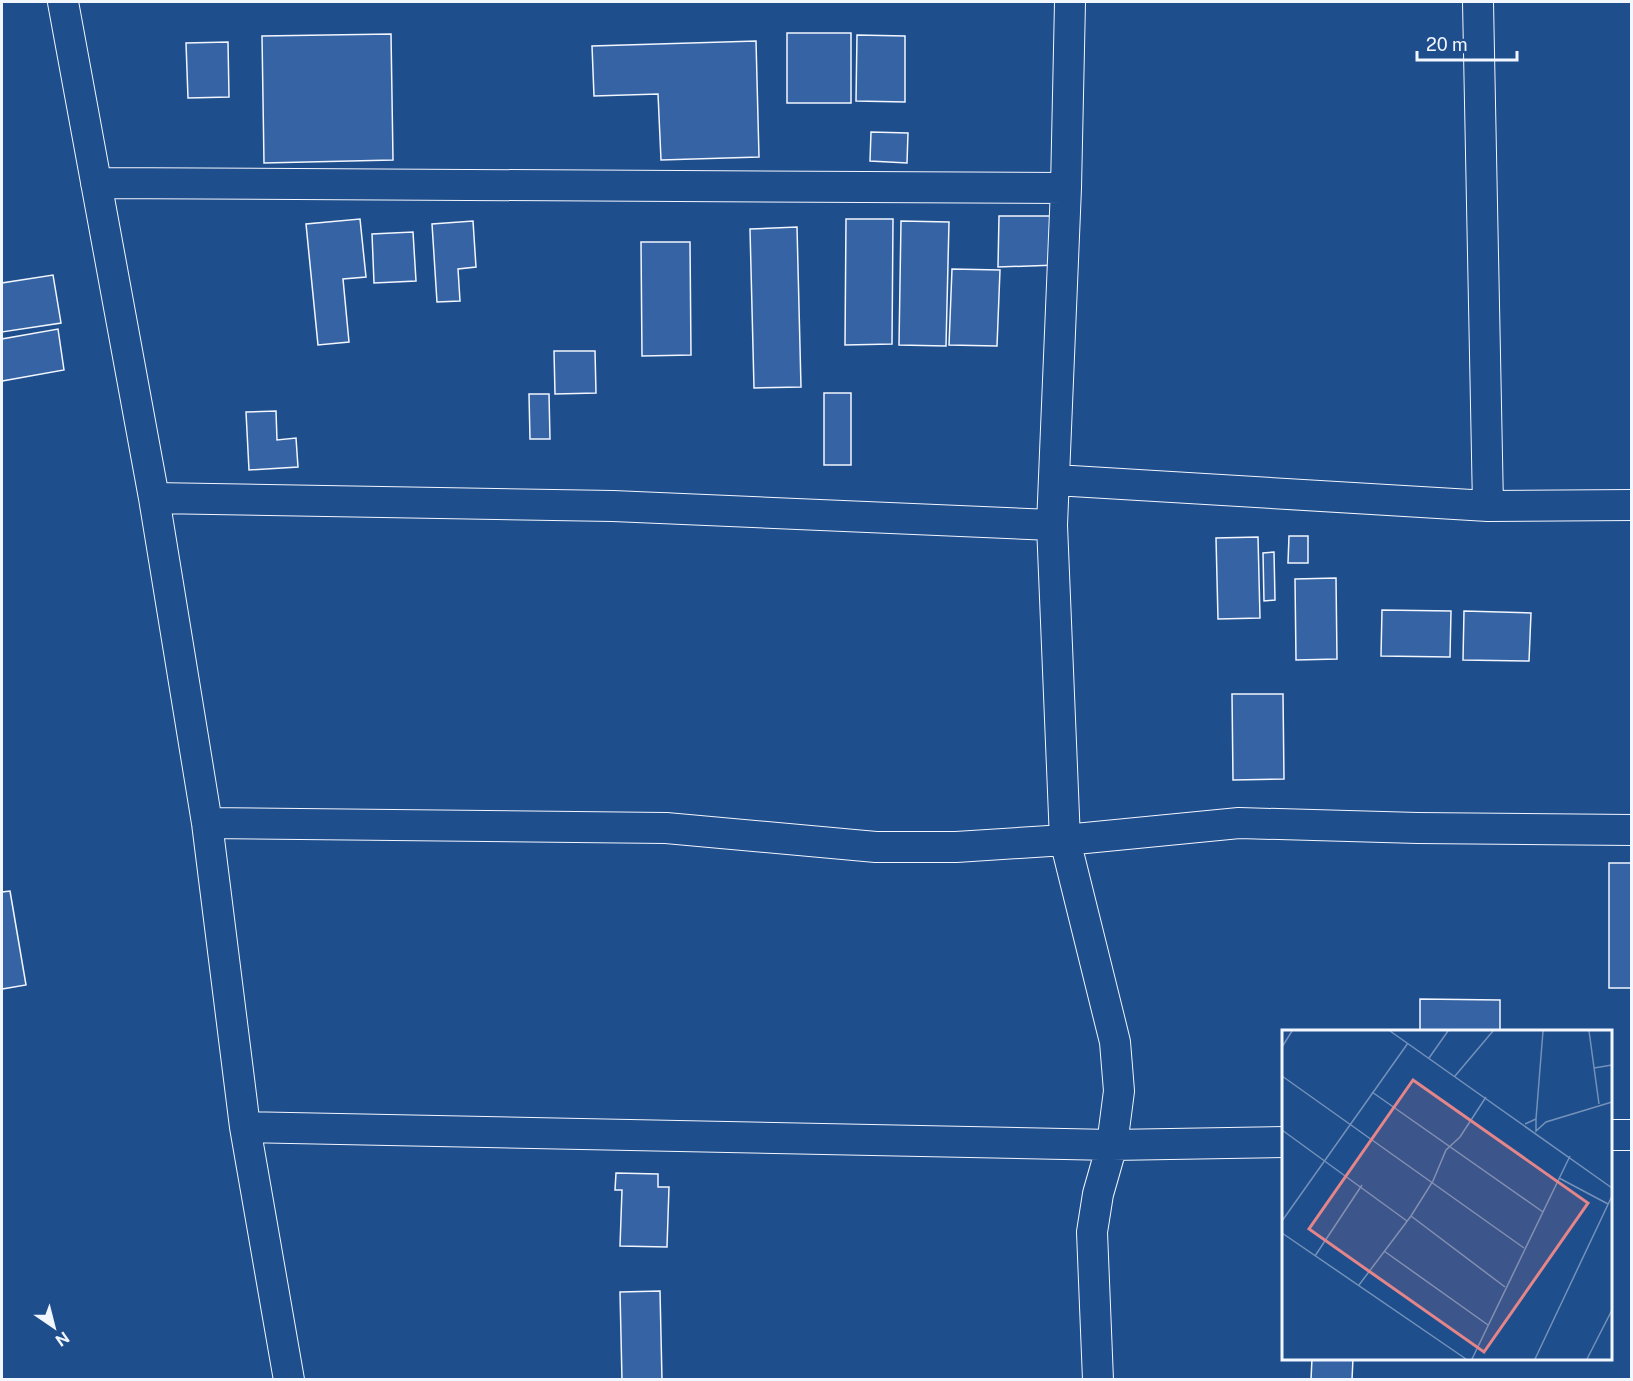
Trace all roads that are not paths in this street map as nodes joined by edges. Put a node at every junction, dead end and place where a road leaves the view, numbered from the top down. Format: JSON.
{"nodes":[{"id":1,"x":63,"y":2,"type":"edge"},
{"id":2,"x":1070,"y":2,"type":"edge"},
{"id":3,"x":1478,"y":2,"type":"edge"},
{"id":4,"x":96,"y":183,"type":"junction"},
{"id":5,"x":1066,"y":188,"type":"junction"},
{"id":6,"x":1055,"y":480,"type":"junction"},
{"id":7,"x":154,"y":498,"type":"junction"},
{"id":8,"x":1632,"y":505,"type":"edge"},
{"id":9,"x":1488,"y":506,"type":"junction"},
{"id":10,"x":1052,"y":525,"type":"junction"},
{"id":11,"x":207,"y":823,"type":"junction"},
{"id":12,"x":1632,"y":830,"type":"edge"},
{"id":13,"x":1065,"y":840,"type":"junction"},
{"id":14,"x":244,"y":1127,"type":"junction"},
{"id":15,"x":1612,"y":1135,"type":"edge"},
{"id":16,"x":1632,"y":1135,"type":"edge"},
{"id":17,"x":1282,"y":1142,"type":"edge"},
{"id":18,"x":1112,"y":1145,"type":"junction"},
{"id":19,"x":289,"y":1380,"type":"edge"},
{"id":20,"x":1098,"y":1380,"type":"edge"}],
"edges":[{"from":1,"to":4,"type":"street"},
{"from":2,"to":5,"type":"street"},
{"from":3,"to":9,"type":"street"},
{"from":4,"to":5,"type":"street"},
{"from":4,"to":7,"type":"street"},
{"from":5,"to":6,"type":"street"},
{"from":6,"to":9,"type":"street"},
{"from":6,"to":10,"type":"street"},
{"from":7,"to":10,"type":"street"},
{"from":7,"to":11,"type":"street"},
{"from":8,"to":9,"type":"street"},
{"from":10,"to":13,"type":"street"},
{"from":11,"to":13,"type":"street"},
{"from":11,"to":14,"type":"street"},
{"from":12,"to":13,"type":"street"},
{"from":13,"to":18,"type":"street"},
{"from":14,"to":18,"type":"street"},
{"from":14,"to":19,"type":"street"},
{"from":15,"to":16,"type":"street"},
{"from":17,"to":18,"type":"street"},
{"from":18,"to":20,"type":"street"}]}
